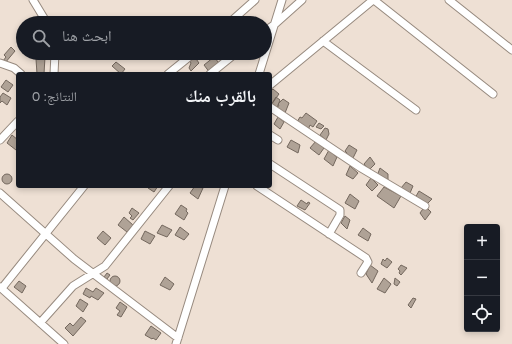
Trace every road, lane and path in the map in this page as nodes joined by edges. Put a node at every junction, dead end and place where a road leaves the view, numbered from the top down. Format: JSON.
{"nodes":[{"id":1,"x":33,"y":0,"type":"edge"},
{"id":2,"x":255,"y":0,"type":"edge"},
{"id":3,"x":282,"y":0,"type":"edge"},
{"id":4,"x":302,"y":0,"type":"edge"},
{"id":5,"x":373,"y":0,"type":"edge"},
{"id":6,"x":449,"y":0,"type":"edge"},
{"id":7,"x":43,"y":16,"type":"edge"},
{"id":8,"x":237,"y":16,"type":"edge"},
{"id":9,"x":274,"y":25,"type":"junction"},
{"id":10,"x":272,"y":32,"type":"edge"},
{"id":11,"x":323,"y":42,"type":"junction"},
{"id":12,"x":512,"y":50,"type":"edge"},
{"id":13,"x":55,"y":60,"type":"edge"},
{"id":14,"x":185,"y":60,"type":"edge"},
{"id":15,"x":227,"y":60,"type":"edge"},
{"id":16,"x":263,"y":60,"type":"edge"},
{"id":17,"x":0,"y":63,"type":"edge"},
{"id":18,"x":19,"y":72,"type":"edge"},
{"id":19,"x":54,"y":72,"type":"edge"},
{"id":20,"x":170,"y":72,"type":"edge"},
{"id":21,"x":212,"y":72,"type":"edge"},
{"id":22,"x":260,"y":72,"type":"edge"},
{"id":23,"x":272,"y":83,"type":"edge"},
{"id":24,"x":493,"y":94,"type":"dead end"},
{"id":25,"x":272,"y":108,"type":"edge"},
{"id":26,"x":416,"y":110,"type":"dead end"},
{"id":27,"x":16,"y":124,"type":"edge"},
{"id":28,"x":272,"y":136,"type":"edge"},
{"id":29,"x":0,"y":140,"type":"edge"},
{"id":30,"x":278,"y":140,"type":"dead end"},
{"id":31,"x":272,"y":165,"type":"edge"},
{"id":32,"x":82,"y":188,"type":"edge"},
{"id":33,"x":167,"y":188,"type":"edge"},
{"id":34,"x":224,"y":188,"type":"edge"},
{"id":35,"x":260,"y":188,"type":"edge"},
{"id":36,"x":0,"y":193,"type":"edge"},
{"id":37,"x":425,"y":206,"type":"dead end"},
{"id":38,"x":46,"y":233,"type":"junction"},
{"id":39,"x":329,"y":234,"type":"junction"},
{"id":40,"x":361,"y":273,"type":"dead end"},
{"id":41,"x":94,"y":274,"type":"junction"},
{"id":42,"x":1,"y":288,"type":"edge"},
{"id":43,"x":40,"y":323,"type":"junction"},
{"id":44,"x":177,"y":341,"type":"edge"},
{"id":45,"x":64,"y":344,"type":"edge"}],
"edges":[{"from":1,"to":7,"type":"street"},
{"from":2,"to":8,"type":"street"},
{"from":3,"to":9,"type":"street"},
{"from":4,"to":9,"type":"street"},
{"from":5,"to":11,"type":"street"},
{"from":5,"to":24,"type":"street"},
{"from":6,"to":12,"type":"street"},
{"from":9,"to":10,"type":"street"},
{"from":11,"to":23,"type":"street"},
{"from":11,"to":26,"type":"street"},
{"from":13,"to":19,"type":"street"},
{"from":14,"to":20,"type":"street"},
{"from":15,"to":21,"type":"street"},
{"from":16,"to":22,"type":"street"},
{"from":17,"to":18,"type":"street"},
{"from":25,"to":37,"type":"street"},
{"from":27,"to":29,"type":"street"},
{"from":28,"to":30,"type":"street"},
{"from":31,"to":39,"type":"street"},
{"from":32,"to":38,"type":"street"},
{"from":33,"to":41,"type":"street"},
{"from":34,"to":44,"type":"street"},
{"from":35,"to":39,"type":"street"},
{"from":36,"to":38,"type":"street"},
{"from":38,"to":41,"type":"street"},
{"from":38,"to":42,"type":"street"},
{"from":39,"to":40,"type":"street"},
{"from":41,"to":43,"type":"street"},
{"from":41,"to":44,"type":"street"},
{"from":42,"to":43,"type":"street"},
{"from":43,"to":45,"type":"street"}]}
